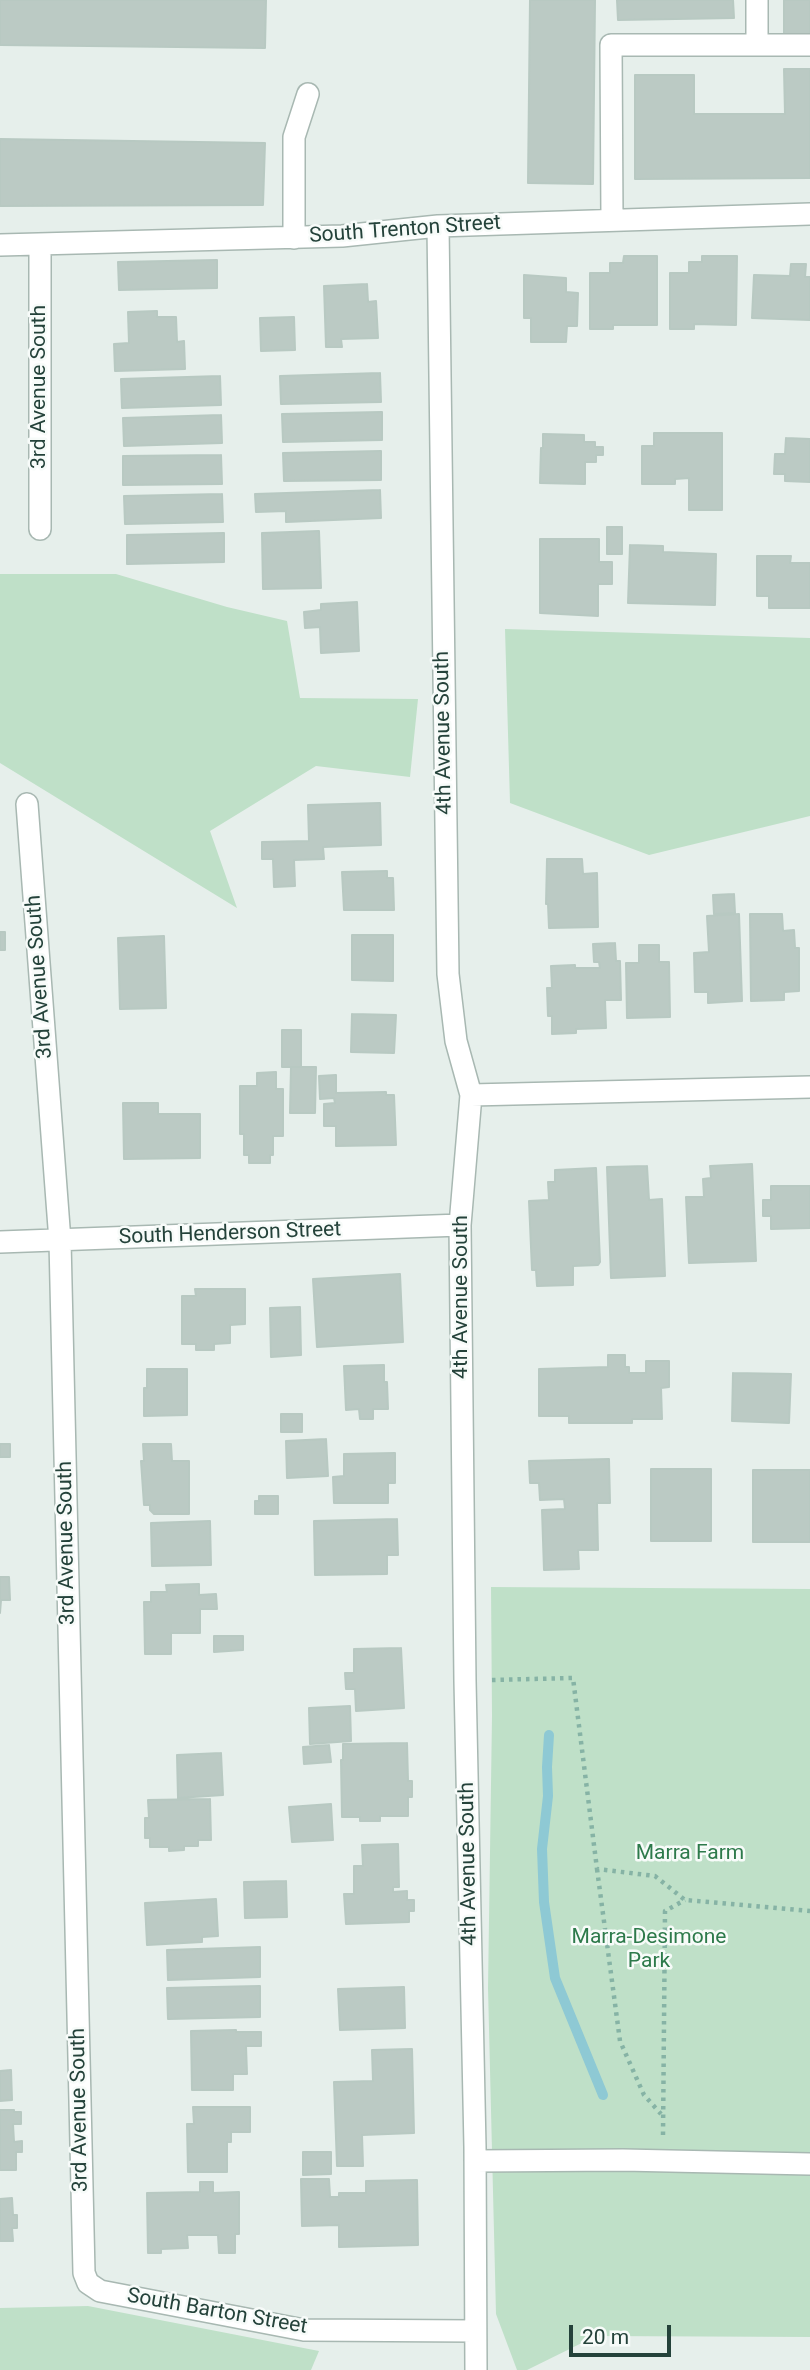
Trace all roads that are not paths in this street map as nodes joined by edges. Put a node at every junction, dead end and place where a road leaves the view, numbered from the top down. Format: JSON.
{"nodes":[{"id":1,"x":757,"y":0,"type":"edge"},
{"id":2,"x":757,"y":45,"type":"junction"},
{"id":3,"x":810,"y":46,"type":"edge"},
{"id":4,"x":308,"y":94,"type":"dead end"},
{"id":5,"x":810,"y":214,"type":"edge"},
{"id":6,"x":612,"y":220,"type":"junction"},
{"id":7,"x":438,"y":226,"type":"junction"},
{"id":8,"x":294,"y":238,"type":"junction"},
{"id":9,"x":40,"y":244,"type":"junction"},
{"id":10,"x":0,"y":245,"type":"edge"},
{"id":11,"x":40,"y":528,"type":"dead end"},
{"id":12,"x":27,"y":804,"type":"dead end"},
{"id":13,"x":810,"y":1087,"type":"edge"},
{"id":14,"x":471,"y":1095,"type":"junction"},
{"id":15,"x":460,"y":1225,"type":"junction"},
{"id":16,"x":60,"y":1241,"type":"junction"},
{"id":17,"x":0,"y":1242,"type":"edge"},
{"id":18,"x":475,"y":2161,"type":"junction"},
{"id":19,"x":810,"y":2164,"type":"edge"},
{"id":20,"x":88,"y":2283,"type":"joint"},
{"id":21,"x":475,"y":2331,"type":"junction"},
{"id":22,"x":476,"y":2370,"type":"edge"}],
"edges":[{"from":1,"to":2,"type":"street"},
{"from":2,"to":3,"type":"street"},
{"from":2,"to":6,"type":"street"},
{"from":4,"to":8,"type":"street"},
{"from":5,"to":6,"type":"street","name":"South Trenton Street"},
{"from":6,"to":7,"type":"street","name":"South Trenton Street"},
{"from":7,"to":8,"type":"street","name":"South Trenton Street"},
{"from":7,"to":14,"type":"street","name":"4th Avenue South"},
{"from":8,"to":9,"type":"street","name":"South Trenton Street"},
{"from":9,"to":10,"type":"street","name":"South Trenton Street"},
{"from":9,"to":11,"type":"street","name":"3rd Avenue South"},
{"from":12,"to":16,"type":"street","name":"3rd Avenue South"},
{"from":13,"to":14,"type":"street"},
{"from":14,"to":15,"type":"street","name":"4th Avenue South"},
{"from":15,"to":16,"type":"street","name":"South Henderson Street"},
{"from":15,"to":18,"type":"street","name":"4th Avenue South"},
{"from":16,"to":17,"type":"street","name":"South Henderson Street"},
{"from":16,"to":20,"type":"street","name":"3rd Avenue South"},
{"from":18,"to":19,"type":"street"},
{"from":18,"to":21,"type":"street","name":"4th Avenue South"},
{"from":20,"to":21,"type":"street","name":"South Barton Street"},
{"from":21,"to":22,"type":"street","name":"4th Avenue South"}]}
